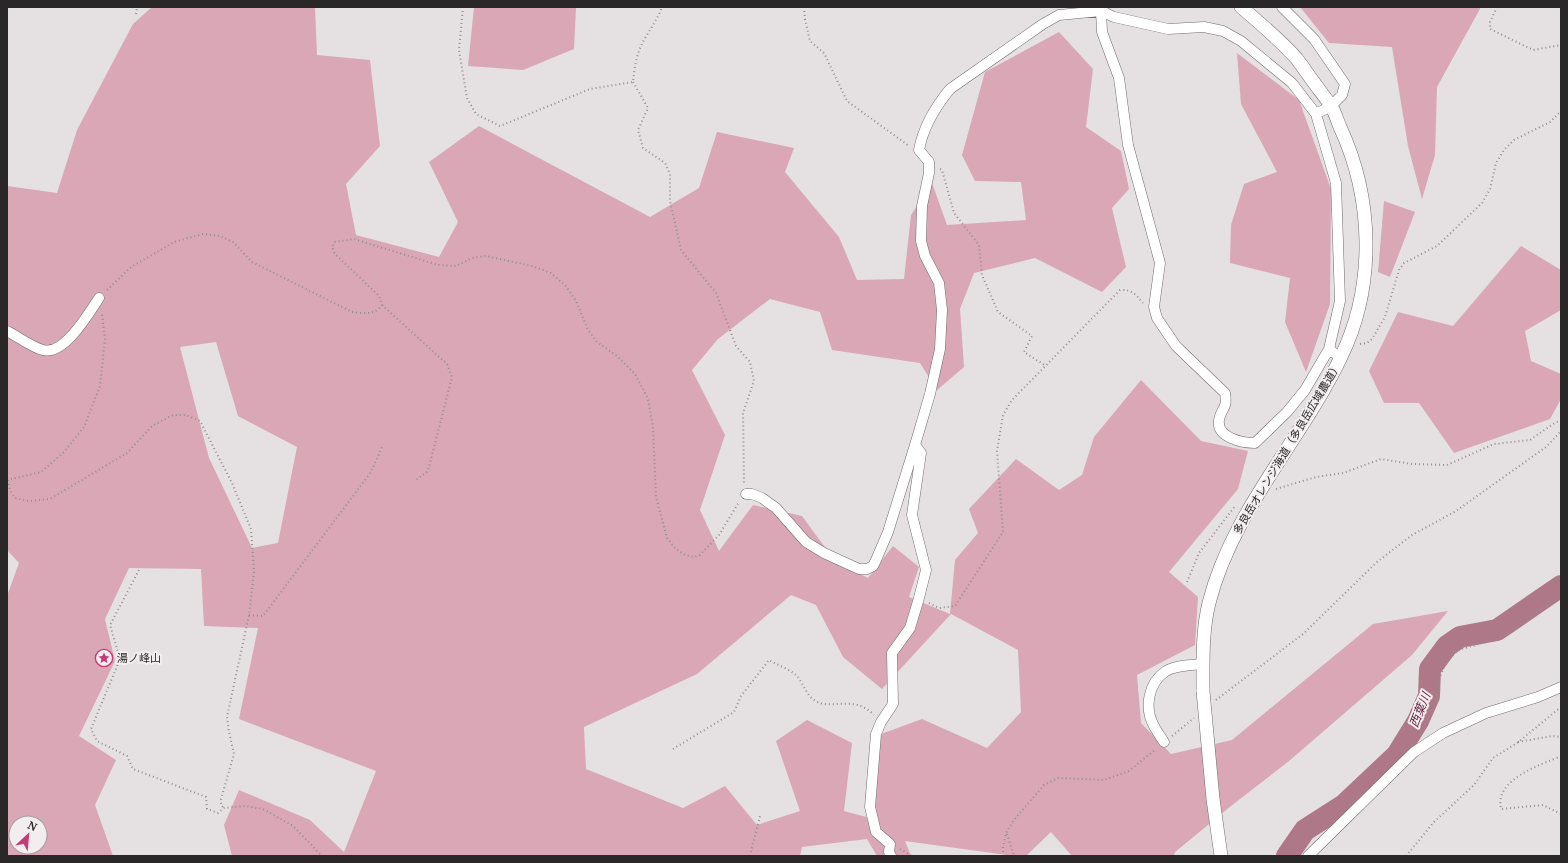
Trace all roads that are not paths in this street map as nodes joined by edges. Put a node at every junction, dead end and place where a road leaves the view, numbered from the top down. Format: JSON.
{"nodes":[{"id":1,"x":1241,"y":7,"type":"edge"},
{"id":2,"x":1282,"y":7,"type":"edge"},
{"id":3,"x":1102,"y":9,"type":"edge"},
{"id":4,"x":1331,"y":106,"type":"junction"},
{"id":5,"x":1316,"y":114,"type":"junction"},
{"id":6,"x":99,"y":298,"type":"road end"},
{"id":7,"x":7,"y":331,"type":"edge"},
{"id":8,"x":1329,"y":349,"type":"junction"},
{"id":9,"x":1341,"y":358,"type":"junction"},
{"id":10,"x":915,"y":445,"type":"junction"},
{"id":11,"x":746,"y":494,"type":"road end"},
{"id":12,"x":1203,"y":664,"type":"junction"},
{"id":13,"x":1561,"y":687,"type":"edge"},
{"id":14,"x":1164,"y":742,"type":"road end"},
{"id":15,"x":891,"y":856,"type":"edge"},
{"id":16,"x":1221,"y":856,"type":"edge"},
{"id":17,"x":1308,"y":856,"type":"edge"}],
"edges":[{"from":1,"to":4,"type":"street","name":"多良岳オレンジ海道（多良岳広域農道）"},
{"from":2,"to":4,"type":"street"},
{"from":3,"to":5,"type":"street"},
{"from":3,"to":8,"type":"street"},
{"from":3,"to":10,"type":"street"},
{"from":4,"to":5,"type":"street"},
{"from":4,"to":9,"type":"street","name":"多良岳オレンジ海道（多良岳広域農道）"},
{"from":5,"to":8,"type":"street"},
{"from":6,"to":7,"type":"street"},
{"from":8,"to":9,"type":"street"},
{"from":9,"to":12,"type":"street","name":"多良岳オレンジ海道（多良岳広域農道）"},
{"from":10,"to":11,"type":"street"},
{"from":10,"to":15,"type":"street"},
{"from":12,"to":14,"type":"street"},
{"from":12,"to":16,"type":"street","name":"多良岳オレンジ海道（多良岳広域農道）","bridge":true},
{"from":13,"to":17,"type":"street"}]}
